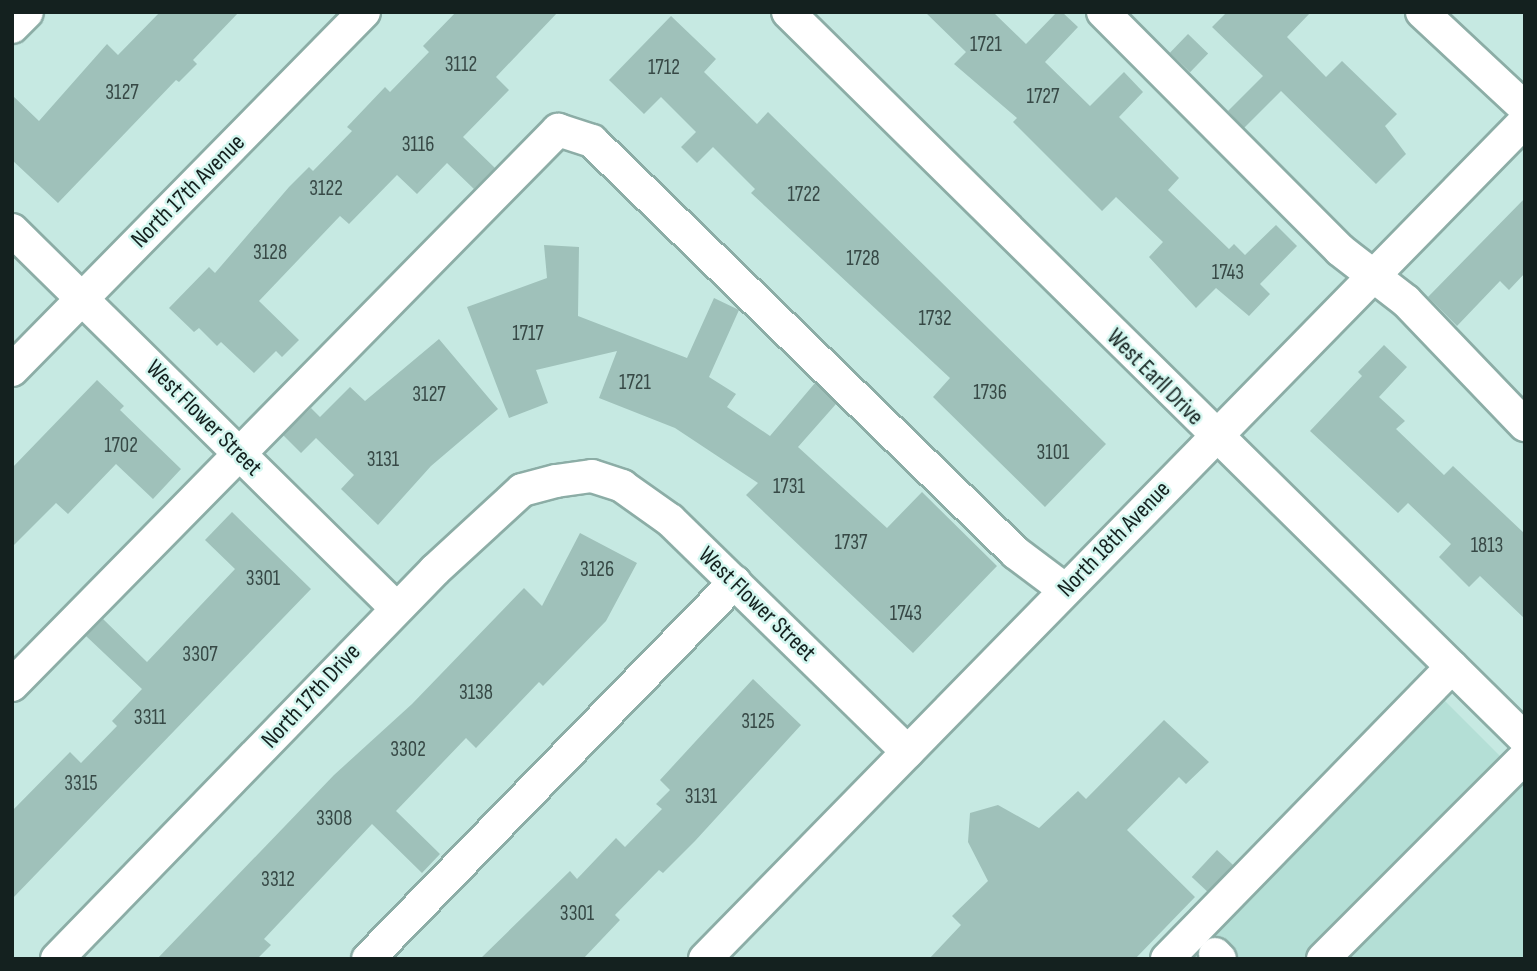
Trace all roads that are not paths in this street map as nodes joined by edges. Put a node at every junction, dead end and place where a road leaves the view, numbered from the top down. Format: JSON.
{"nodes":[{"id":1,"x":27,"y":12,"type":"edge"},
{"id":2,"x":364,"y":12,"type":"edge"},
{"id":3,"x":788,"y":12,"type":"edge"},
{"id":4,"x":1103,"y":12,"type":"edge"},
{"id":5,"x":1422,"y":12,"type":"edge"},
{"id":6,"x":12,"y":27,"type":"edge"},
{"id":7,"x":1525,"y":108,"type":"edge"},
{"id":8,"x":1525,"y":121,"type":"edge"},
{"id":9,"x":12,"y":230,"type":"edge"},
{"id":10,"x":1374,"y":276,"type":"junction"},
{"id":11,"x":82,"y":299,"type":"junction"},
{"id":12,"x":12,"y":370,"type":"edge"},
{"id":13,"x":1525,"y":425,"type":"edge"},
{"id":14,"x":1216,"y":437,"type":"junction"},
{"id":15,"x":239,"y":453,"type":"junction"},
{"id":16,"x":592,"y":476,"type":"joint"},
{"id":17,"x":735,"y":582,"type":"junction"},
{"id":18,"x":1064,"y":589,"type":"junction"},
{"id":19,"x":395,"y":607,"type":"junction"},
{"id":20,"x":1452,"y":667,"type":"junction"},
{"id":21,"x":12,"y":685,"type":"edge"},
{"id":22,"x":1525,"y":739,"type":"edge"},
{"id":23,"x":908,"y":752,"type":"junction"},
{"id":24,"x":1525,"y":757,"type":"edge"},
{"id":25,"x":57,"y":959,"type":"edge"},
{"id":26,"x":368,"y":959,"type":"edge"},
{"id":27,"x":705,"y":959,"type":"edge"},
{"id":28,"x":1167,"y":959,"type":"edge"},
{"id":29,"x":1323,"y":959,"type":"edge"}],
"edges":[{"from":1,"to":6,"type":"street"},
{"from":2,"to":11,"type":"street","name":"North 17th Avenue"},
{"from":3,"to":14,"type":"street","name":"West Earll Drive"},
{"from":4,"to":10,"type":"street"},
{"from":5,"to":7,"type":"street"},
{"from":8,"to":10,"type":"street","name":"North 18th Avenue"},
{"from":9,"to":11,"type":"street","name":"West Flower Street"},
{"from":10,"to":13,"type":"street"},
{"from":10,"to":14,"type":"street","name":"North 18th Avenue"},
{"from":11,"to":12,"type":"street","name":"North 17th Avenue"},
{"from":11,"to":15,"type":"street","name":"West Flower Street"},
{"from":14,"to":18,"type":"street","name":"North 18th Avenue"},
{"from":14,"to":20,"type":"street","name":"West Earll Drive"},
{"from":15,"to":18,"type":"street"},
{"from":15,"to":19,"type":"street","name":"West Flower Street"},
{"from":15,"to":21,"type":"street"},
{"from":16,"to":17,"type":"street","name":"West Flower Street"},
{"from":16,"to":19,"type":"street","name":"North 17th Drive"},
{"from":17,"to":23,"type":"street","name":"West Flower Street"},
{"from":17,"to":26,"type":"street"},
{"from":18,"to":23,"type":"street","name":"North 18th Avenue"},
{"from":19,"to":25,"type":"street","name":"North 17th Drive"},
{"from":20,"to":22,"type":"street","name":"West Earll Drive"},
{"from":20,"to":28,"type":"street"},
{"from":23,"to":27,"type":"street","name":"North 18th Avenue"},
{"from":24,"to":29,"type":"street"}]}
